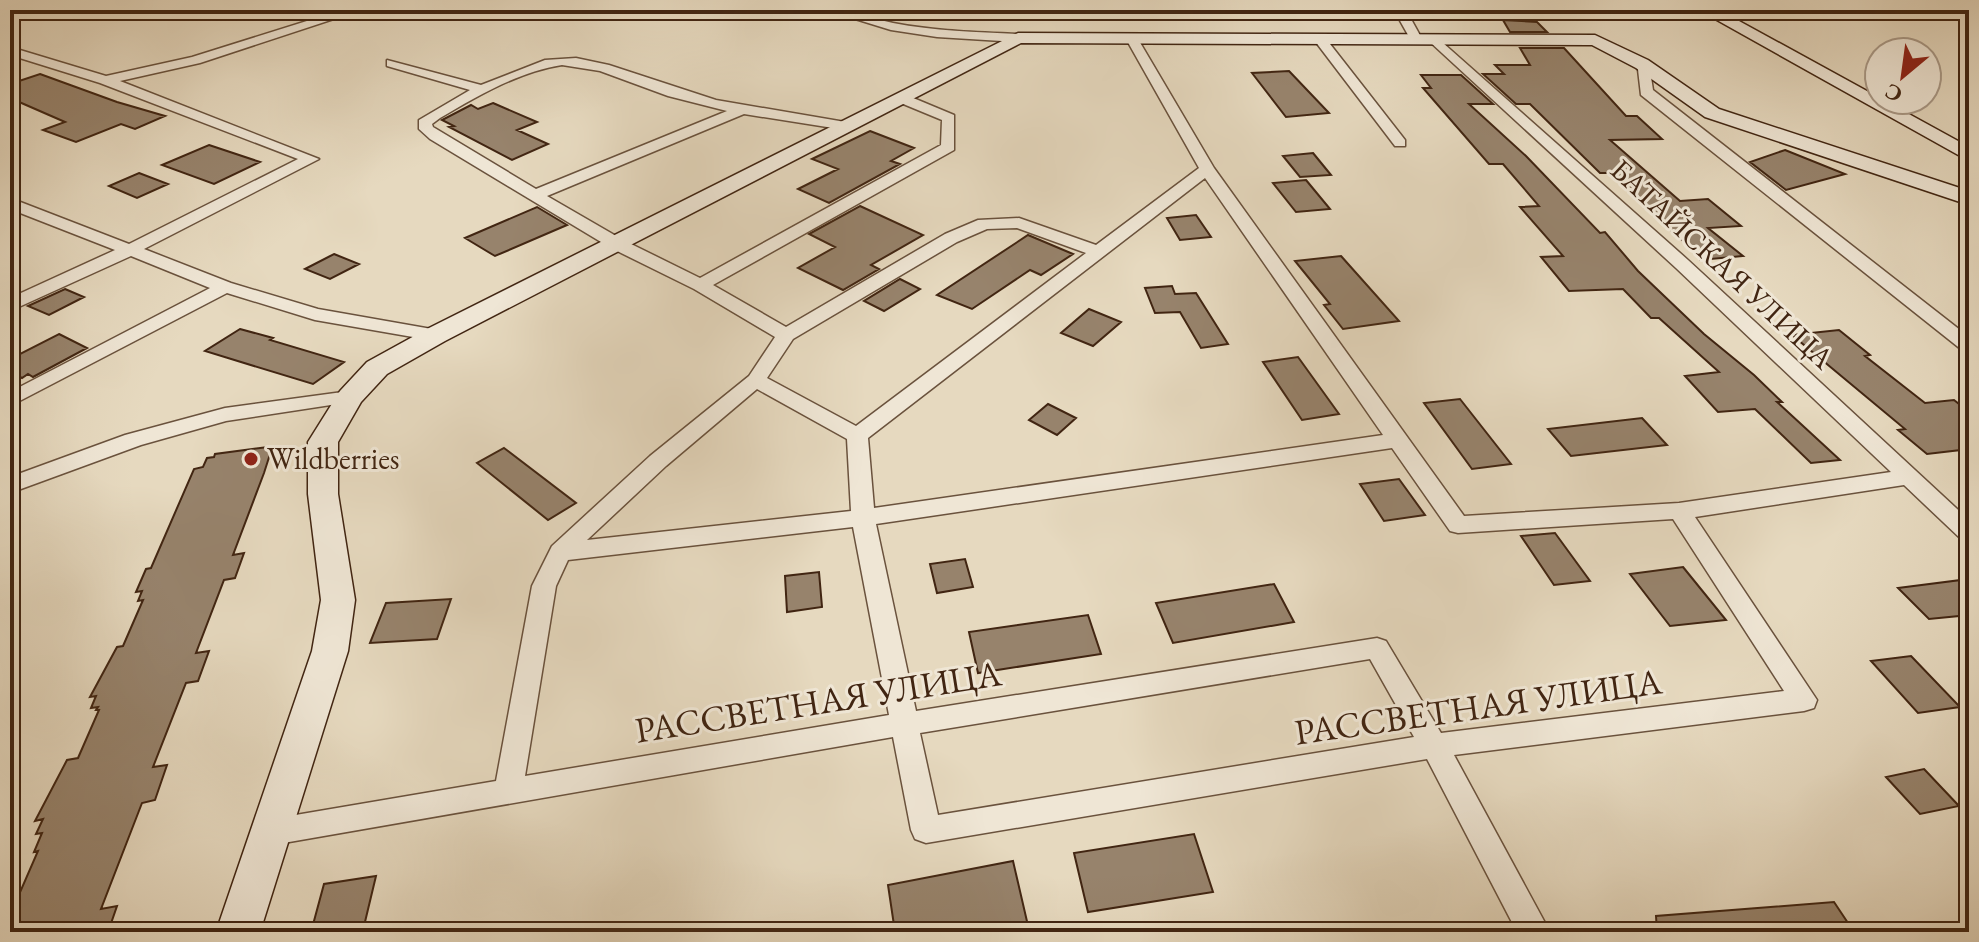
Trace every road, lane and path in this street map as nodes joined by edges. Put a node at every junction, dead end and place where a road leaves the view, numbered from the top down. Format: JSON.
{"nodes":[{"id":1,"x":355,"y":10,"type":"edge"},
{"id":2,"x":832,"y":10,"type":"edge"},
{"id":3,"x":1400,"y":10,"type":"edge"},
{"id":4,"x":1707,"y":10,"type":"edge"},
{"id":5,"x":1131,"y":37,"type":"junction"},
{"id":6,"x":1018,"y":38,"type":"junction"},
{"id":7,"x":1319,"y":38,"type":"junction"},
{"id":8,"x":1425,"y":39,"type":"junction"},
{"id":9,"x":10,"y":51,"type":"edge"},
{"id":10,"x":392,"y":63,"type":"dead end"},
{"id":11,"x":1642,"y":64,"type":"junction"},
{"id":12,"x":105,"y":80,"type":"junction"},
{"id":13,"x":485,"y":90,"type":"junction"},
{"id":14,"x":901,"y":98,"type":"junction"},
{"id":15,"x":739,"y":111,"type":"junction"},
{"id":16,"x":846,"y":126,"type":"junction"},
{"id":17,"x":1400,"y":143,"type":"dead end"},
{"id":18,"x":1969,"y":155,"type":"edge"},
{"id":19,"x":1207,"y":169,"type":"junction"},
{"id":20,"x":537,"y":194,"type":"junction"},
{"id":21,"x":1969,"y":198,"type":"edge"},
{"id":22,"x":10,"y":203,"type":"edge"},
{"id":23,"x":617,"y":244,"type":"junction"},
{"id":24,"x":128,"y":251,"type":"junction"},
{"id":25,"x":1096,"y":251,"type":"junction"},
{"id":26,"x":700,"y":285,"type":"junction"},
{"id":27,"x":225,"y":287,"type":"junction"},
{"id":28,"x":10,"y":305,"type":"edge"},
{"id":29,"x":436,"y":335,"type":"junction"},
{"id":30,"x":786,"y":335,"type":"junction"},
{"id":31,"x":1969,"y":346,"type":"edge"},
{"id":32,"x":756,"y":380,"type":"junction"},
{"id":33,"x":350,"y":397,"type":"junction"},
{"id":34,"x":10,"y":400,"type":"edge"},
{"id":35,"x":857,"y":436,"type":"junction"},
{"id":36,"x":1397,"y":440,"type":"junction"},
{"id":37,"x":1910,"y":477,"type":"junction"},
{"id":38,"x":10,"y":485,"type":"edge"},
{"id":39,"x":1679,"y":511,"type":"junction"},
{"id":40,"x":863,"y":518,"type":"junction"},
{"id":41,"x":1969,"y":533,"type":"edge"},
{"id":42,"x":560,"y":552,"type":"junction"},
{"id":43,"x":905,"y":724,"type":"junction"},
{"id":44,"x":1434,"y":746,"type":"junction"},
{"id":45,"x":508,"y":792,"type":"junction"},
{"id":46,"x":272,"y":832,"type":"junction"},
{"id":47,"x":238,"y":932,"type":"edge"},
{"id":48,"x":1534,"y":932,"type":"edge"}],
"edges":[{"from":1,"to":12,"type":"street"},
{"from":2,"to":6,"type":"street"},
{"from":3,"to":8,"type":"street","name":"БАТАЙСКАЯ УЛИЦА"},
{"from":4,"to":18,"type":"street"},
{"from":5,"to":6,"type":"street"},
{"from":5,"to":7,"type":"street"},
{"from":5,"to":19,"type":"street"},
{"from":6,"to":14,"type":"street"},
{"from":7,"to":8,"type":"street"},
{"from":7,"to":17,"type":"street"},
{"from":8,"to":11,"type":"street"},
{"from":8,"to":37,"type":"street","name":"БАТАЙСКАЯ УЛИЦА"},
{"from":9,"to":12,"type":"street"},
{"from":10,"to":13,"type":"street"},
{"from":11,"to":21,"type":"street"},
{"from":11,"to":31,"type":"street"},
{"from":12,"to":24,"type":"street"},
{"from":13,"to":15,"type":"street"},
{"from":13,"to":20,"type":"street"},
{"from":14,"to":16,"type":"street"},
{"from":14,"to":26,"type":"street"},
{"from":15,"to":16,"type":"street"},
{"from":15,"to":20,"type":"street"},
{"from":16,"to":23,"type":"street"},
{"from":19,"to":25,"type":"street"},
{"from":19,"to":36,"type":"street"},
{"from":20,"to":23,"type":"street"},
{"from":22,"to":24,"type":"street"},
{"from":23,"to":26,"type":"street"},
{"from":23,"to":29,"type":"street"},
{"from":24,"to":27,"type":"street"},
{"from":24,"to":28,"type":"street"},
{"from":25,"to":30,"type":"street"},
{"from":25,"to":35,"type":"street"},
{"from":26,"to":30,"type":"street"},
{"from":27,"to":29,"type":"street"},
{"from":27,"to":34,"type":"street"},
{"from":29,"to":33,"type":"street"},
{"from":30,"to":32,"type":"street"},
{"from":32,"to":35,"type":"street"},
{"from":32,"to":42,"type":"street"},
{"from":33,"to":38,"type":"street"},
{"from":33,"to":46,"type":"street"},
{"from":35,"to":40,"type":"street"},
{"from":36,"to":39,"type":"street"},
{"from":36,"to":40,"type":"street"},
{"from":37,"to":39,"type":"street"},
{"from":37,"to":41,"type":"street","name":"БАТАЙСКАЯ УЛИЦА"},
{"from":39,"to":44,"type":"street","name":"РАССВЕТНАЯ УЛИЦА"},
{"from":40,"to":42,"type":"street"},
{"from":40,"to":43,"type":"street"},
{"from":42,"to":45,"type":"street"},
{"from":43,"to":44,"type":"street","name":"РАССВЕТНАЯ УЛИЦА"},
{"from":43,"to":44,"type":"street","name":"РАССВЕТНАЯ УЛИЦА"},
{"from":43,"to":45,"type":"street","name":"РАССВЕТНАЯ УЛИЦА"},
{"from":44,"to":48,"type":"street"},
{"from":45,"to":46,"type":"street","name":"РАССВЕТНАЯ УЛИЦА"},
{"from":46,"to":47,"type":"street"}]}
